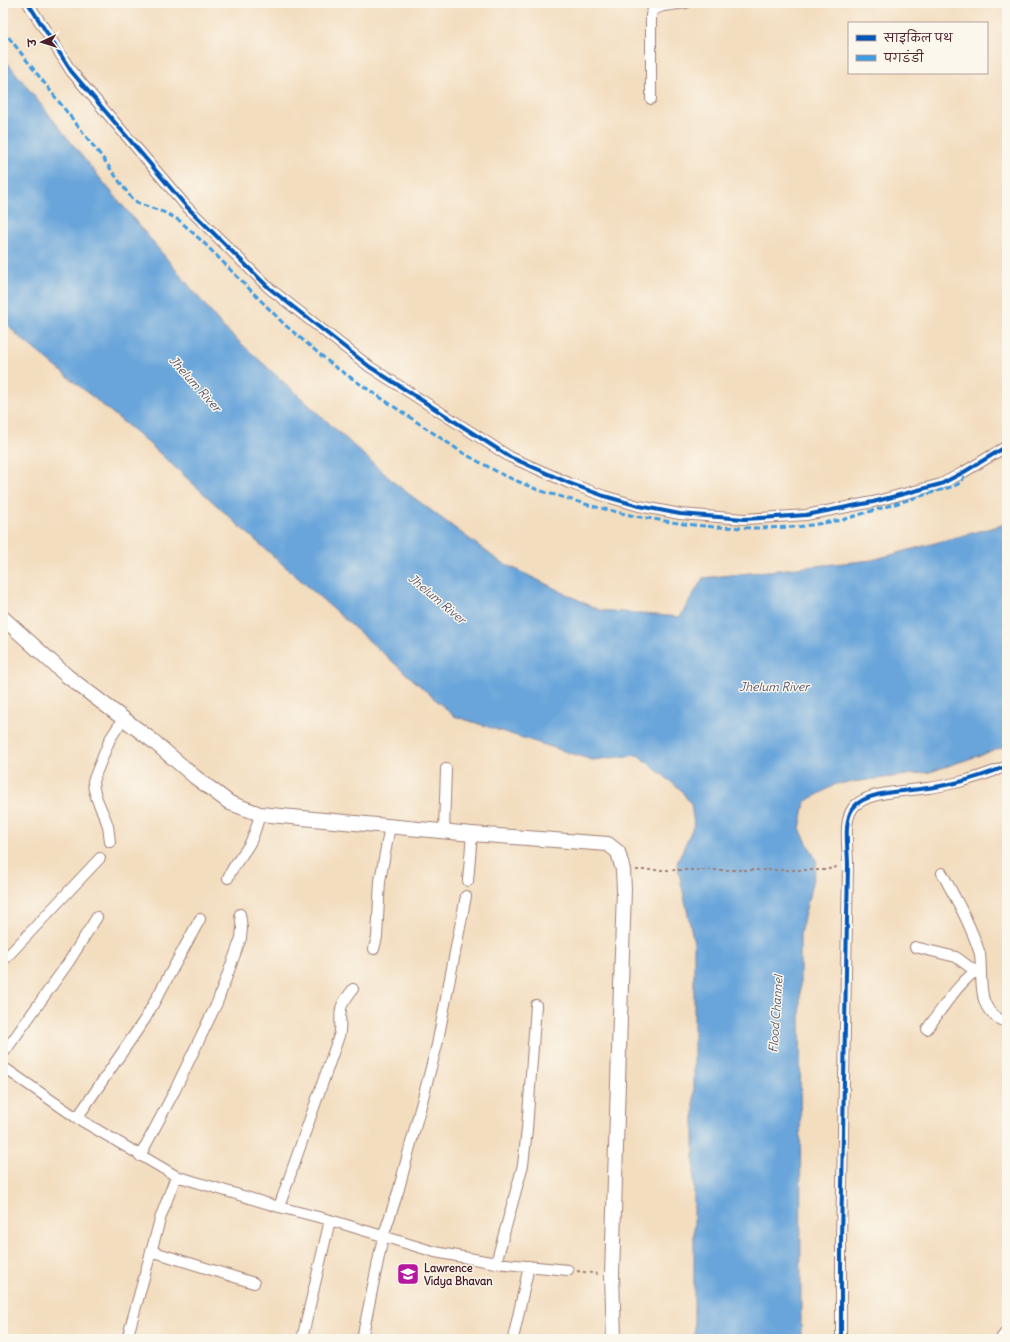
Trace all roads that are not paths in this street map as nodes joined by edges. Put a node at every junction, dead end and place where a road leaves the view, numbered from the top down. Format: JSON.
{"nodes":[{"id":1,"x":28,"y":3,"type":"edge"},
{"id":2,"x":686,"y":3,"type":"edge"},
{"id":3,"x":651,"y":99,"type":"dead end"},
{"id":4,"x":1007,"y":446,"type":"edge"},
{"id":5,"x":3,"y":618,"type":"edge"},
{"id":6,"x":123,"y":719,"type":"junction"},
{"id":7,"x":1007,"y":766,"type":"edge"},
{"id":8,"x":446,"y":769,"type":"dead end"},
{"id":9,"x":260,"y":814,"type":"junction"},
{"id":10,"x":390,"y":826,"type":"junction"},
{"id":11,"x":444,"y":831,"type":"junction"},
{"id":12,"x":472,"y":834,"type":"junction"},
{"id":13,"x":110,"y":842,"type":"dead end"},
{"id":14,"x":100,"y":858,"type":"dead end"},
{"id":15,"x":942,"y":873,"type":"dead end"},
{"id":16,"x":228,"y":878,"type":"dead end"},
{"id":17,"x":468,"y":881,"type":"dead end"},
{"id":18,"x":466,"y":896,"type":"dead end"},
{"id":19,"x":240,"y":914,"type":"dead end"},
{"id":20,"x":97,"y":917,"type":"dead end"},
{"id":21,"x":200,"y":919,"type":"dead end"},
{"id":22,"x":915,"y":947,"type":"dead end"},
{"id":23,"x":374,"y":949,"type":"dead end"},
{"id":24,"x":3,"y":961,"type":"edge"},
{"id":25,"x":978,"y":970,"type":"junction"},
{"id":26,"x":353,"y":989,"type":"dead end"},
{"id":27,"x":536,"y":1005,"type":"dead end"},
{"id":28,"x":1007,"y":1022,"type":"edge"},
{"id":29,"x":927,"y":1029,"type":"dead end"},
{"id":30,"x":3,"y":1054,"type":"edge"},
{"id":31,"x":3,"y":1067,"type":"edge"},
{"id":32,"x":77,"y":1118,"type":"junction"},
{"id":33,"x":140,"y":1156,"type":"junction"},
{"id":34,"x":176,"y":1176,"type":"junction"},
{"id":35,"x":279,"y":1207,"type":"junction"},
{"id":36,"x":330,"y":1220,"type":"junction"},
{"id":37,"x":383,"y":1237,"type":"junction"},
{"id":38,"x":151,"y":1250,"type":"junction"},
{"id":39,"x":496,"y":1263,"type":"junction"},
{"id":40,"x":529,"y":1266,"type":"junction"},
{"id":41,"x":568,"y":1270,"type":"road end"},
{"id":42,"x":254,"y":1283,"type":"dead end"},
{"id":43,"x":1007,"y":1334,"type":"edge"},
{"id":44,"x":127,"y":1339,"type":"edge"},
{"id":45,"x":302,"y":1339,"type":"edge"},
{"id":46,"x":362,"y":1339,"type":"edge"},
{"id":47,"x":513,"y":1339,"type":"edge"},
{"id":48,"x":614,"y":1339,"type":"edge"},
{"id":49,"x":841,"y":1339,"type":"edge"},
{"id":50,"x":1004,"y":1339,"type":"edge"}],
"edges":[{"from":1,"to":4,"type":"street"},
{"from":2,"to":3,"type":"street"},
{"from":5,"to":6,"type":"main road"},
{"from":6,"to":9,"type":"main road"},
{"from":6,"to":13,"type":"street"},
{"from":7,"to":49,"type":"street"},
{"from":8,"to":11,"type":"street"},
{"from":9,"to":10,"type":"main road"},
{"from":9,"to":16,"type":"street"},
{"from":10,"to":11,"type":"main road"},
{"from":10,"to":23,"type":"street"},
{"from":11,"to":12,"type":"main road"},
{"from":12,"to":17,"type":"street"},
{"from":12,"to":48,"type":"main road"},
{"from":14,"to":24,"type":"street"},
{"from":15,"to":25,"type":"street"},
{"from":18,"to":37,"type":"street"},
{"from":19,"to":33,"type":"street"},
{"from":20,"to":30,"type":"street"},
{"from":21,"to":32,"type":"street"},
{"from":22,"to":25,"type":"street"},
{"from":25,"to":28,"type":"street"},
{"from":25,"to":29,"type":"street"},
{"from":26,"to":35,"type":"street"},
{"from":27,"to":39,"type":"street"},
{"from":31,"to":32,"type":"street"},
{"from":32,"to":33,"type":"street"},
{"from":33,"to":34,"type":"street"},
{"from":34,"to":35,"type":"street"},
{"from":34,"to":38,"type":"street"},
{"from":35,"to":36,"type":"street"},
{"from":36,"to":37,"type":"street"},
{"from":36,"to":45,"type":"street"},
{"from":37,"to":39,"type":"street"},
{"from":37,"to":46,"type":"street"},
{"from":38,"to":42,"type":"street"},
{"from":38,"to":44,"type":"street"},
{"from":39,"to":40,"type":"street"},
{"from":40,"to":41,"type":"street"},
{"from":40,"to":47,"type":"street"},
{"from":43,"to":50,"type":"main road"}]}
